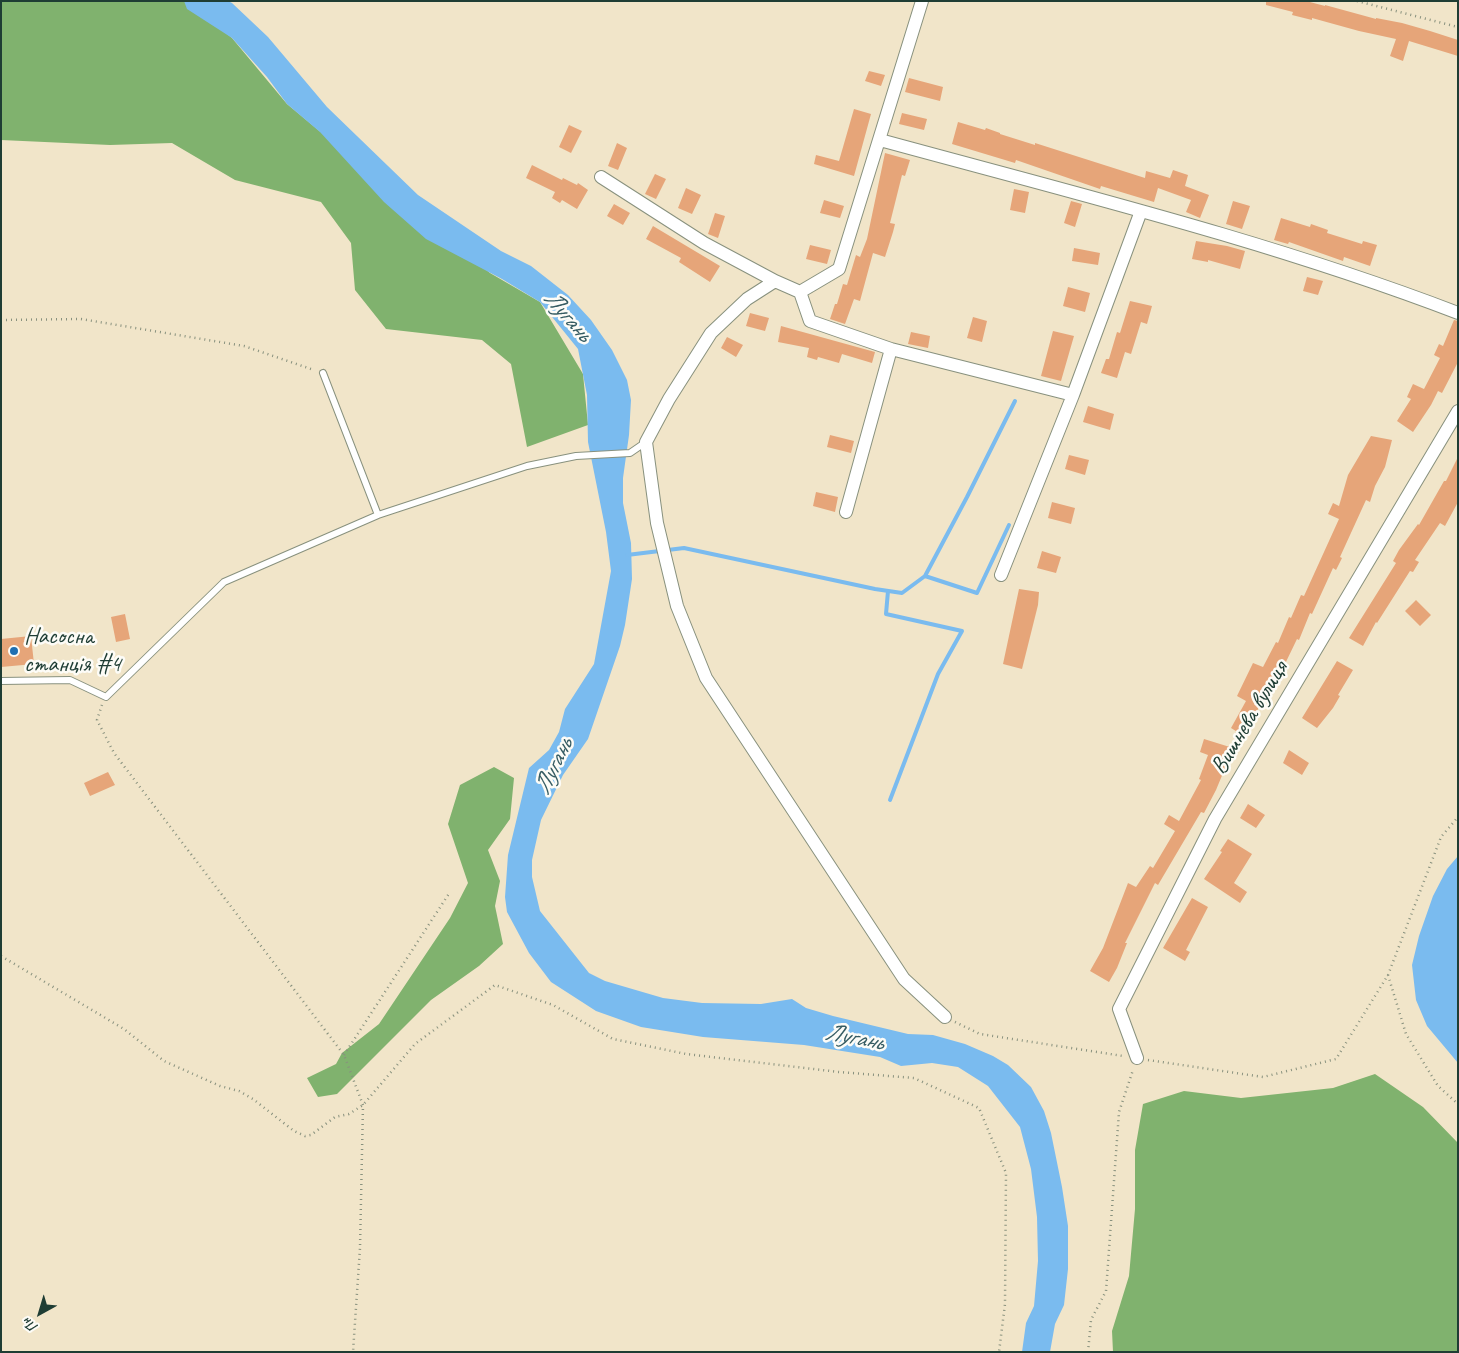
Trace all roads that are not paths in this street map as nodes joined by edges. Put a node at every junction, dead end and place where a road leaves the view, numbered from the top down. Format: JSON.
{"nodes":[{"id":1,"x":922,"y":1,"type":"edge"},
{"id":2,"x":880,"y":140,"type":"junction"},
{"id":3,"x":602,"y":176,"type":"dead end"},
{"id":4,"x":1141,"y":211,"type":"junction"},
{"id":5,"x":775,"y":281,"type":"junction"},
{"id":6,"x":800,"y":292,"type":"junction"},
{"id":7,"x":1458,"y":313,"type":"edge"},
{"id":8,"x":891,"y":349,"type":"junction"},
{"id":9,"x":323,"y":373,"type":"road end"},
{"id":10,"x":1073,"y":395,"type":"junction"},
{"id":11,"x":1458,"y":411,"type":"edge"},
{"id":12,"x":646,"y":442,"type":"junction"},
{"id":13,"x":846,"y":512,"type":"dead end"},
{"id":14,"x":378,"y":515,"type":"junction"},
{"id":15,"x":1001,"y":575,"type":"dead end"},
{"id":16,"x":1,"y":681,"type":"edge"},
{"id":17,"x":945,"y":1017,"type":"road end"},
{"id":18,"x":1137,"y":1058,"type":"road end"}],
"edges":[{"from":1,"to":2,"type":"street"},
{"from":2,"to":4,"type":"street"},
{"from":2,"to":6,"type":"street"},
{"from":3,"to":5,"type":"street"},
{"from":4,"to":7,"type":"street"},
{"from":4,"to":10,"type":"street"},
{"from":5,"to":6,"type":"street"},
{"from":5,"to":12,"type":"street"},
{"from":6,"to":8,"type":"street"},
{"from":8,"to":10,"type":"street"},
{"from":8,"to":13,"type":"street"},
{"from":9,"to":14,"type":"lane"},
{"from":10,"to":15,"type":"street"},
{"from":11,"to":18,"type":"street","name":"Вишнева вулиця"},
{"from":12,"to":14,"type":"lane"},
{"from":12,"to":17,"type":"street"},
{"from":14,"to":16,"type":"lane"}]}
